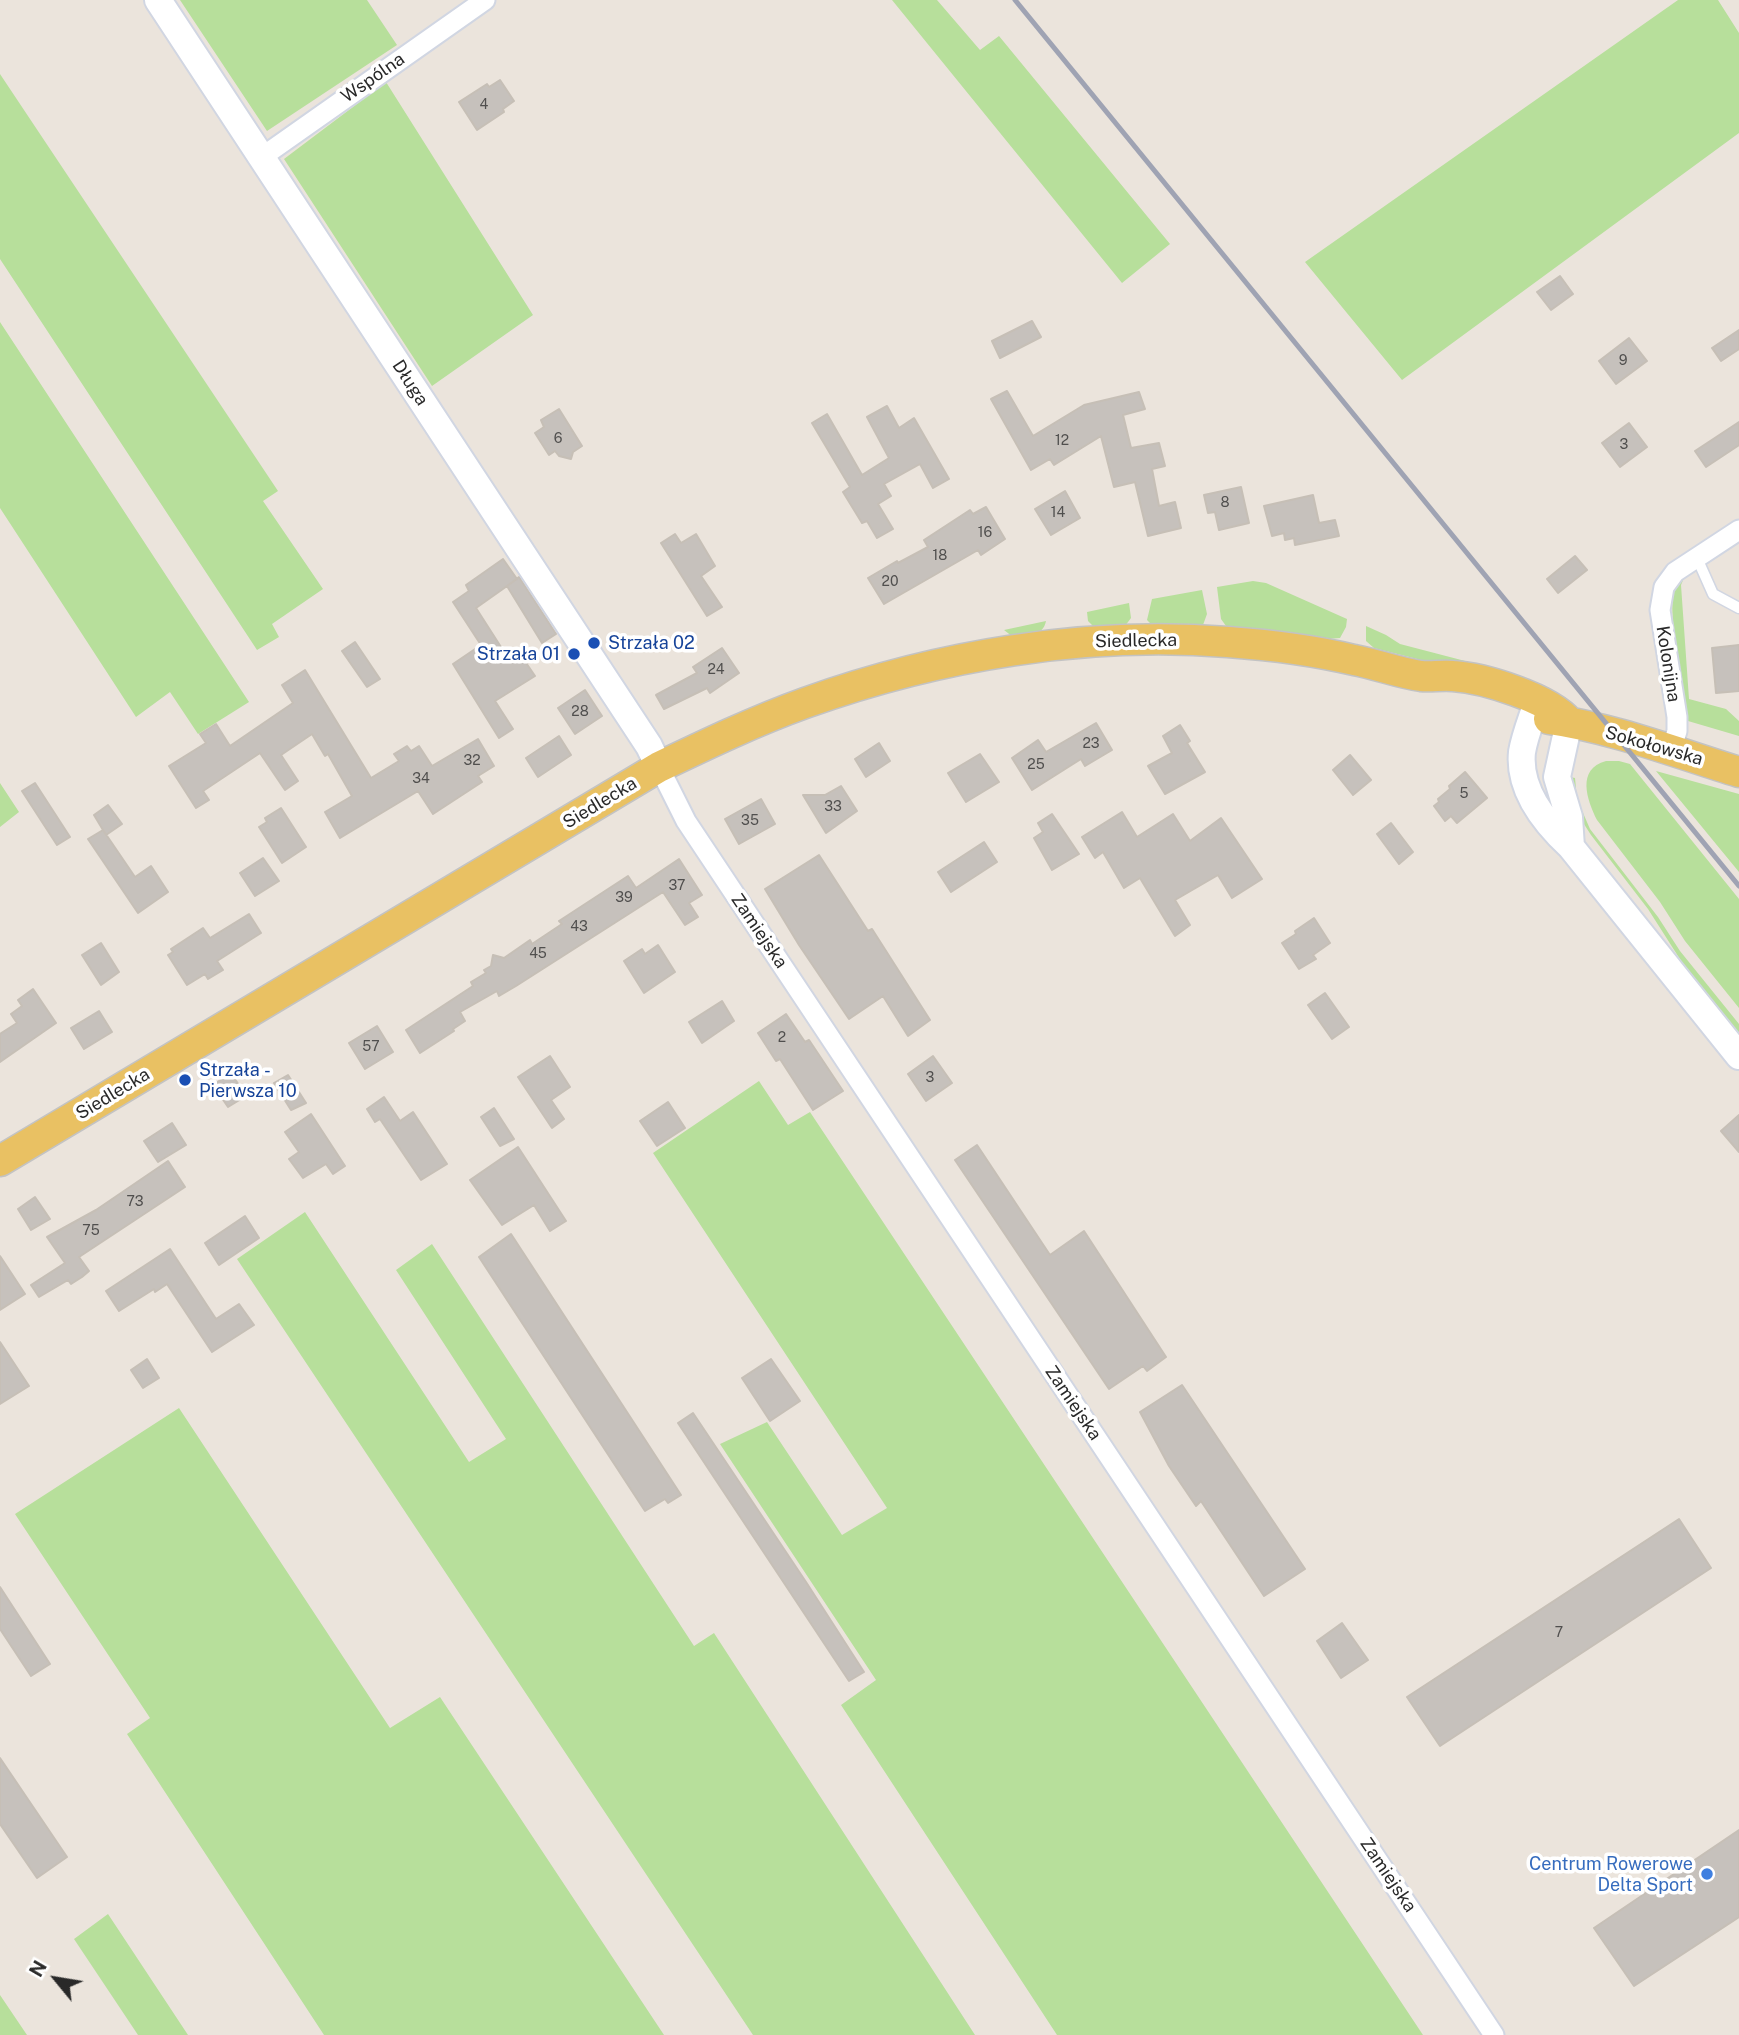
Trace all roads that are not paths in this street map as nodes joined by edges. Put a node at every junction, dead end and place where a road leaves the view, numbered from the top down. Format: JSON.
{"nodes":[{"id":1,"x":158,"y":0,"type":"edge"},
{"id":2,"x":485,"y":0,"type":"edge"},
{"id":3,"x":262,"y":157,"type":"junction"},
{"id":4,"x":1739,"y":530,"type":"edge"},
{"id":5,"x":1697,"y":558,"type":"junction"},
{"id":6,"x":1739,"y":608,"type":"edge"},
{"id":7,"x":1267,"y":646,"type":"joint"},
{"id":8,"x":1535,"y":708,"type":"junction"},
{"id":9,"x":1569,"y":722,"type":"junction"},
{"id":10,"x":1671,"y":751,"type":"junction"},
{"id":11,"x":659,"y":767,"type":"junction"},
{"id":12,"x":1739,"y":772,"type":"edge"},
{"id":13,"x":1571,"y":847,"type":"junction"},
{"id":14,"x":1739,"y":1056,"type":"edge"},
{"id":15,"x":0,"y":1161,"type":"edge"},
{"id":16,"x":1494,"y":2035,"type":"edge"}],
"edges":[{"from":1,"to":3,"type":"street","name":"Długa"},
{"from":2,"to":3,"type":"street","name":"Wspólna"},
{"from":3,"to":11,"type":"street","name":"Długa"},
{"from":4,"to":5,"type":"street","name":"Kolonijna"},
{"from":5,"to":6,"type":"lane"},
{"from":5,"to":10,"type":"street","name":"Kolonijna"},
{"from":7,"to":8,"type":"main road","name":"Sokołowska"},
{"from":7,"to":11,"type":"main road","name":"Siedlecka"},
{"from":8,"to":9,"type":"main road","name":"Sokołowska"},
{"from":8,"to":13,"type":"street"},
{"from":9,"to":10,"type":"main road","name":"Sokołowska"},
{"from":9,"to":13,"type":"street"},
{"from":10,"to":12,"type":"main road","name":"Sokołowska"},
{"from":11,"to":15,"type":"main road","name":"Siedlecka"},
{"from":11,"to":16,"type":"street","name":"Zamiejska"},
{"from":13,"to":14,"type":"street"}]}
